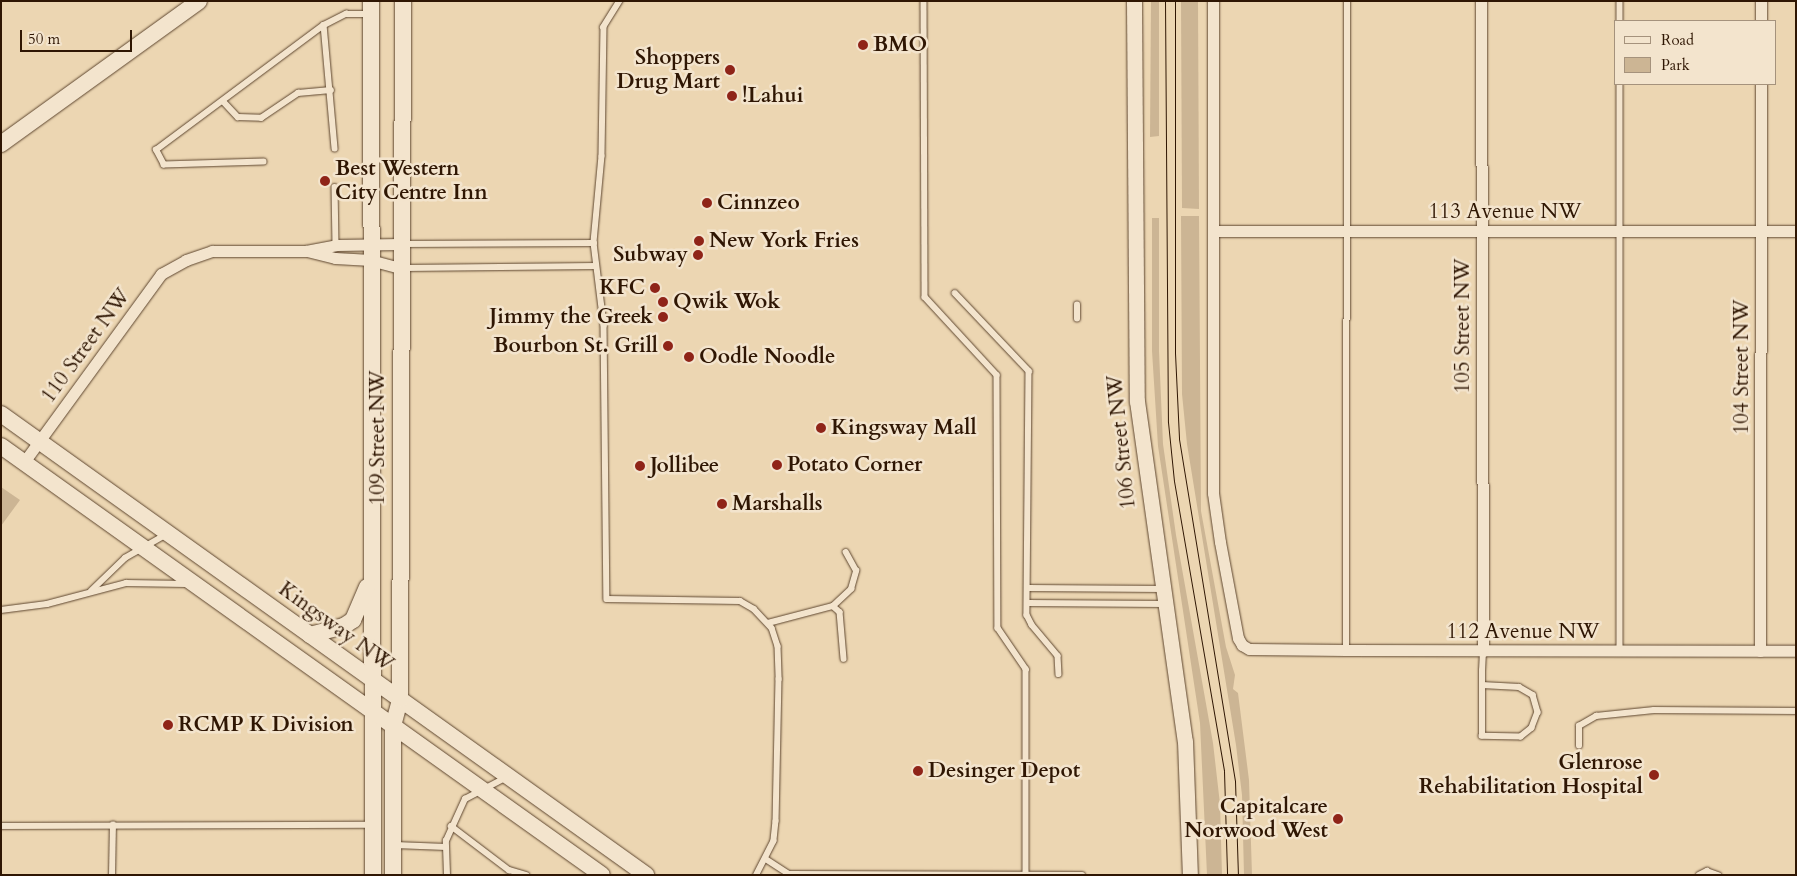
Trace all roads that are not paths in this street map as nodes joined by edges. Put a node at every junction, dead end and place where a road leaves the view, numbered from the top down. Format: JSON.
{"nodes":[{"id":1,"x":200,"y":1,"type":"edge"},
{"id":2,"x":403,"y":1,"type":"edge"},
{"id":3,"x":620,"y":1,"type":"edge"},
{"id":4,"x":924,"y":1,"type":"edge"},
{"id":5,"x":1134,"y":1,"type":"edge"},
{"id":6,"x":1213,"y":1,"type":"edge"},
{"id":7,"x":1347,"y":1,"type":"edge"},
{"id":8,"x":1481,"y":1,"type":"edge"},
{"id":9,"x":1620,"y":1,"type":"edge"},
{"id":10,"x":1761,"y":1,"type":"edge"},
{"id":11,"x":371,"y":8,"type":"edge"},
{"id":12,"x":1620,"y":20,"type":"edge"},
{"id":13,"x":1761,"y":20,"type":"edge"},
{"id":14,"x":324,"y":25,"type":"junction"},
{"id":15,"x":1620,"y":85,"type":"edge"},
{"id":16,"x":1761,"y":85,"type":"edge"},
{"id":17,"x":330,"y":90,"type":"junction"},
{"id":18,"x":223,"y":101,"type":"junction"},
{"id":19,"x":1,"y":144,"type":"edge"},
{"id":20,"x":335,"y":149,"type":"dead end"},
{"id":21,"x":264,"y":162,"type":"dead end"},
{"id":22,"x":335,"y":186,"type":"dead end"},
{"id":23,"x":1481,"y":230,"type":"junction"},
{"id":24,"x":1213,"y":231,"type":"junction"},
{"id":25,"x":1347,"y":231,"type":"junction"},
{"id":26,"x":1620,"y":231,"type":"junction"},
{"id":27,"x":1760,"y":231,"type":"junction"},
{"id":28,"x":1796,"y":231,"type":"edge"},
{"id":29,"x":594,"y":243,"type":"junction"},
{"id":30,"x":400,"y":244,"type":"junction"},
{"id":31,"x":336,"y":245,"type":"junction"},
{"id":32,"x":306,"y":251,"type":"junction"},
{"id":33,"x":371,"y":252,"type":"junction"},
{"id":34,"x":335,"y":258,"type":"junction"},
{"id":35,"x":596,"y":266,"type":"junction"},
{"id":36,"x":400,"y":268,"type":"junction"},
{"id":37,"x":955,"y":293,"type":"dead end"},
{"id":38,"x":1077,"y":304,"type":"dead end"},
{"id":39,"x":1077,"y":319,"type":"dead end"},
{"id":40,"x":1,"y":414,"type":"edge"},
{"id":41,"x":40,"y":441,"type":"junction"},
{"id":42,"x":1,"y":446,"type":"edge"},
{"id":43,"x":24,"y":462,"type":"junction"},
{"id":44,"x":168,"y":533,"type":"junction"},
{"id":45,"x":144,"y":548,"type":"junction"},
{"id":46,"x":846,"y":553,"type":"dead end"},
{"id":47,"x":370,"y":577,"type":"junction"},
{"id":48,"x":196,"y":585,"type":"junction"},
{"id":49,"x":1028,"y":588,"type":"junction"},
{"id":50,"x":91,"y":592,"type":"junction"},
{"id":51,"x":1164,"y":596,"type":"junction"},
{"id":52,"x":1028,"y":603,"type":"junction"},
{"id":53,"x":833,"y":606,"type":"junction"},
{"id":54,"x":1,"y":610,"type":"edge"},
{"id":55,"x":768,"y":623,"type":"junction"},
{"id":56,"x":310,"y":635,"type":"junction"},
{"id":57,"x":1346,"y":650,"type":"junction"},
{"id":58,"x":1760,"y":650,"type":"junction"},
{"id":59,"x":1484,"y":651,"type":"junction"},
{"id":60,"x":1620,"y":651,"type":"junction"},
{"id":61,"x":1796,"y":651,"type":"edge"},
{"id":62,"x":844,"y":659,"type":"dead end"},
{"id":63,"x":1058,"y":674,"type":"dead end"},
{"id":64,"x":371,"y":678,"type":"junction"},
{"id":65,"x":1482,"y":685,"type":"junction"},
{"id":66,"x":400,"y":699,"type":"junction"},
{"id":67,"x":372,"y":711,"type":"junction"},
{"id":68,"x":1796,"y":711,"type":"edge"},
{"id":69,"x":393,"y":726,"type":"junction"},
{"id":70,"x":1579,"y":746,"type":"dead end"},
{"id":71,"x":509,"y":776,"type":"junction"},
{"id":72,"x":483,"y":790,"type":"junction"},
{"id":73,"x":372,"y":825,"type":"junction"},
{"id":74,"x":1,"y":826,"type":"edge"},
{"id":75,"x":113,"y":826,"type":"junction"},
{"id":76,"x":452,"y":826,"type":"junction"},
{"id":77,"x":393,"y":845,"type":"junction"},
{"id":78,"x":446,"y":847,"type":"junction"},
{"id":79,"x":766,"y":859,"type":"junction"},
{"id":80,"x":507,"y":872,"type":"edge"},
{"id":81,"x":1026,"y":874,"type":"edge"},
{"id":82,"x":112,"y":875,"type":"edge"},
{"id":83,"x":373,"y":875,"type":"edge"},
{"id":84,"x":393,"y":875,"type":"edge"},
{"id":85,"x":447,"y":875,"type":"edge"},
{"id":86,"x":526,"y":875,"type":"edge"},
{"id":87,"x":602,"y":875,"type":"edge"},
{"id":88,"x":646,"y":875,"type":"edge"},
{"id":89,"x":757,"y":875,"type":"edge"},
{"id":90,"x":1082,"y":875,"type":"edge"},
{"id":91,"x":1190,"y":875,"type":"edge"},
{"id":92,"x":1699,"y":875,"type":"edge"},
{"id":93,"x":1718,"y":875,"type":"edge"}],
"edges":[{"from":1,"to":19,"type":"main road"},
{"from":2,"to":30,"type":"main road","name":"109 Street NW"},
{"from":3,"to":29,"type":"lane"},
{"from":4,"to":81,"type":"lane"},
{"from":5,"to":51,"type":"street","name":"106 Street NW"},
{"from":6,"to":24,"type":"street"},
{"from":7,"to":25,"type":"lane"},
{"from":8,"to":23,"type":"street","name":"105 Street NW"},
{"from":9,"to":12,"type":"lane"},
{"from":10,"to":13,"type":"street"},
{"from":11,"to":14,"type":"lane"},
{"from":11,"to":33,"type":"main road","name":"109 Street NW"},
{"from":14,"to":17,"type":"lane"},
{"from":14,"to":18,"type":"lane"},
{"from":15,"to":26,"type":"lane"},
{"from":16,"to":27,"type":"street","name":"104 Street NW"},
{"from":17,"to":18,"type":"lane"},
{"from":17,"to":20,"type":"lane"},
{"from":18,"to":21,"type":"lane"},
{"from":22,"to":31,"type":"lane"},
{"from":23,"to":25,"type":"street","name":"113 Avenue NW"},
{"from":23,"to":26,"type":"street","name":"113 Avenue NW"},
{"from":23,"to":59,"type":"street","name":"105 Street NW"},
{"from":24,"to":25,"type":"street","name":"113 Avenue NW"},
{"from":24,"to":57,"type":"street","name":"112 Avenue NW"},
{"from":25,"to":57,"type":"lane"},
{"from":26,"to":27,"type":"street","name":"113 Avenue NW"},
{"from":26,"to":60,"type":"lane"},
{"from":27,"to":28,"type":"street","name":"113 Avenue NW"},
{"from":27,"to":58,"type":"street","name":"104 Street NW"},
{"from":29,"to":30,"type":"lane"},
{"from":29,"to":35,"type":"lane"},
{"from":30,"to":33,"type":"street"},
{"from":30,"to":36,"type":"main road","name":"109 Street NW"},
{"from":31,"to":32,"type":"street"},
{"from":31,"to":33,"type":"street"},
{"from":31,"to":34,"type":"lane"},
{"from":32,"to":34,"type":"street"},
{"from":32,"to":41,"type":"street","name":"110 Street NW"},
{"from":33,"to":34,"type":"street"},
{"from":33,"to":36,"type":"street"},
{"from":33,"to":47,"type":"main road","name":"109 Street NW"},
{"from":35,"to":36,"type":"lane"},
{"from":35,"to":55,"type":"lane"},
{"from":36,"to":66,"type":"main road","name":"109 Street NW"},
{"from":37,"to":49,"type":"lane"},
{"from":38,"to":39,"type":"lane"},
{"from":40,"to":41,"type":"main road","name":"Kingsway NW"},
{"from":41,"to":43,"type":"street","name":"110 Street NW"},
{"from":41,"to":44,"type":"main road","name":"Kingsway NW"},
{"from":42,"to":43,"type":"main road"},
{"from":43,"to":45,"type":"main road"},
{"from":44,"to":45,"type":"lane"},
{"from":44,"to":56,"type":"main road","name":"Kingsway NW"},
{"from":45,"to":48,"type":"main road"},
{"from":45,"to":50,"type":"lane"},
{"from":46,"to":53,"type":"lane"},
{"from":47,"to":56,"type":"main road"},
{"from":47,"to":64,"type":"main road","name":"109 Street NW"},
{"from":48,"to":50,"type":"lane"},
{"from":48,"to":67,"type":"main road"},
{"from":49,"to":51,"type":"lane"},
{"from":49,"to":52,"type":"lane"},
{"from":50,"to":54,"type":"lane"},
{"from":51,"to":52,"type":"lane"},
{"from":51,"to":91,"type":"street","name":"106 Street NW"},
{"from":52,"to":63,"type":"lane"},
{"from":53,"to":55,"type":"lane"},
{"from":53,"to":62,"type":"lane"},
{"from":55,"to":79,"type":"lane"},
{"from":56,"to":64,"type":"main road","name":"Kingsway NW"},
{"from":57,"to":59,"type":"street","name":"112 Avenue NW"},
{"from":58,"to":60,"type":"street","name":"112 Avenue NW"},
{"from":58,"to":61,"type":"street","name":"112 Avenue NW"},
{"from":59,"to":60,"type":"street","name":"112 Avenue NW"},
{"from":59,"to":65,"type":"lane"},
{"from":64,"to":66,"type":"main road","name":"Kingsway NW"},
{"from":64,"to":67,"type":"main road","name":"109 Street NW"},
{"from":65,"to":65,"type":"lane"},
{"from":66,"to":69,"type":"main road","name":"109 Street NW"},
{"from":66,"to":71,"type":"main road","name":"Kingsway NW"},
{"from":67,"to":69,"type":"main road"},
{"from":67,"to":73,"type":"main road","name":"109 Street NW"},
{"from":68,"to":70,"type":"lane"},
{"from":69,"to":72,"type":"main road"},
{"from":69,"to":77,"type":"main road","name":"109 Street NW"},
{"from":71,"to":72,"type":"lane"},
{"from":71,"to":88,"type":"main road","name":"Kingsway NW"},
{"from":72,"to":76,"type":"lane"},
{"from":72,"to":87,"type":"main road"},
{"from":73,"to":75,"type":"lane"},
{"from":73,"to":83,"type":"main road","name":"109 Street NW"},
{"from":74,"to":75,"type":"lane"},
{"from":75,"to":82,"type":"lane"},
{"from":76,"to":78,"type":"lane"},
{"from":76,"to":80,"type":"lane"},
{"from":77,"to":78,"type":"lane"},
{"from":77,"to":84,"type":"main road","name":"109 Street NW"},
{"from":78,"to":85,"type":"lane"},
{"from":79,"to":81,"type":"lane"},
{"from":79,"to":89,"type":"lane"},
{"from":80,"to":86,"type":"lane"},
{"from":81,"to":90,"type":"lane"},
{"from":92,"to":93,"type":"lane"}]}
